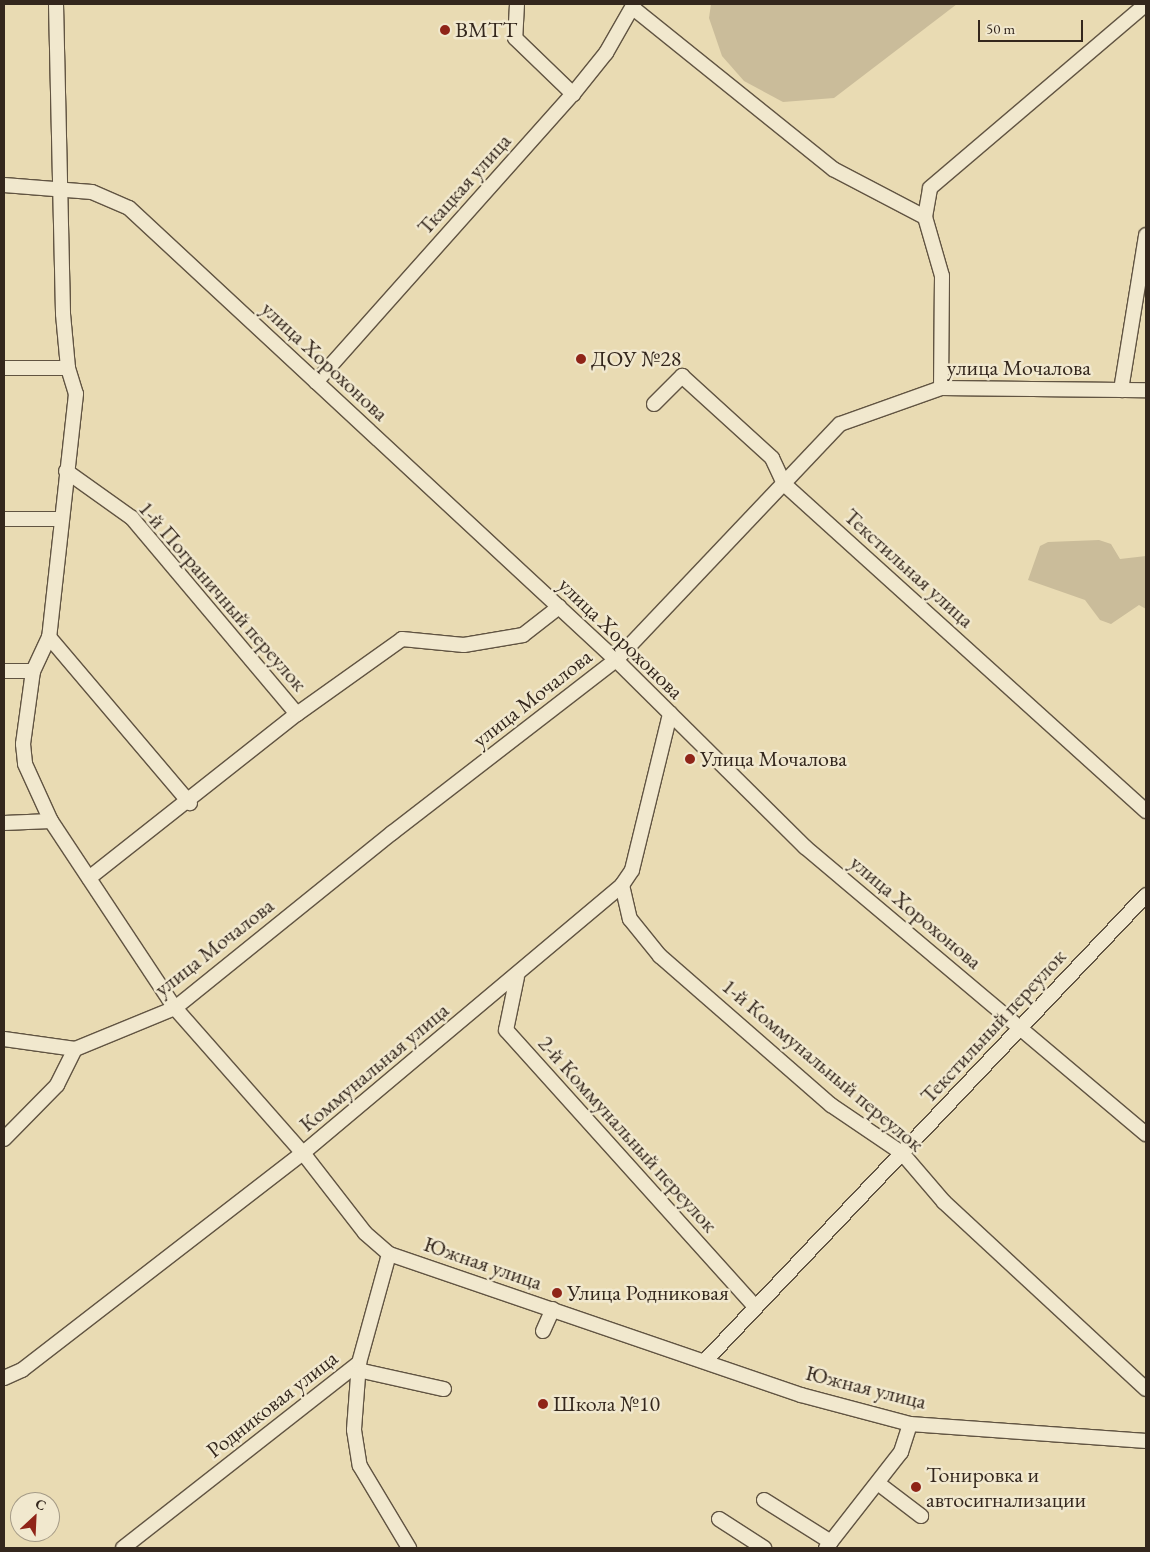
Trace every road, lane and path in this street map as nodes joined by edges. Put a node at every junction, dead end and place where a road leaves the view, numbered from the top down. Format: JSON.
{"nodes":[{"id":1,"x":56,"y":4,"type":"edge"},
{"id":2,"x":517,"y":4,"type":"edge"},
{"id":3,"x":1146,"y":4,"type":"edge"},
{"id":4,"x":634,"y":6,"type":"edge"},
{"id":5,"x":573,"y":94,"type":"junction"},
{"id":6,"x":4,"y":185,"type":"edge"},
{"id":7,"x":62,"y":187,"type":"junction"},
{"id":8,"x":924,"y":217,"type":"junction"},
{"id":9,"x":1146,"y":235,"type":"edge"},
{"id":10,"x":4,"y":368,"type":"edge"},
{"id":11,"x":68,"y":368,"type":"junction"},
{"id":12,"x":316,"y":382,"type":"junction"},
{"id":13,"x":941,"y":388,"type":"junction"},
{"id":14,"x":1121,"y":390,"type":"junction"},
{"id":15,"x":1146,"y":390,"type":"edge"},
{"id":16,"x":654,"y":404,"type":"dead end"},
{"id":17,"x":66,"y":471,"type":"junction"},
{"id":18,"x":784,"y":484,"type":"junction"},
{"id":19,"x":4,"y":519,"type":"edge"},
{"id":20,"x":61,"y":519,"type":"junction"},
{"id":21,"x":559,"y":607,"type":"junction"},
{"id":22,"x":49,"y":637,"type":"junction"},
{"id":23,"x":616,"y":660,"type":"junction"},
{"id":24,"x":4,"y":671,"type":"edge"},
{"id":25,"x":33,"y":671,"type":"junction"},
{"id":26,"x":297,"y":714,"type":"junction"},
{"id":27,"x":670,"y":714,"type":"junction"},
{"id":28,"x":190,"y":803,"type":"junction"},
{"id":29,"x":1146,"y":812,"type":"edge"},
{"id":30,"x":51,"y":821,"type":"junction"},
{"id":31,"x":4,"y":823,"type":"edge"},
{"id":32,"x":89,"y":878,"type":"junction"},
{"id":33,"x":622,"y":885,"type":"junction"},
{"id":34,"x":1146,"y":895,"type":"edge"},
{"id":35,"x":516,"y":977,"type":"junction"},
{"id":36,"x":175,"y":1008,"type":"junction"},
{"id":37,"x":1020,"y":1029,"type":"junction"},
{"id":38,"x":4,"y":1039,"type":"edge"},
{"id":39,"x":75,"y":1049,"type":"junction"},
{"id":40,"x":1146,"y":1134,"type":"edge"},
{"id":41,"x":4,"y":1140,"type":"edge"},
{"id":42,"x":902,"y":1153,"type":"junction"},
{"id":43,"x":303,"y":1154,"type":"junction"},
{"id":44,"x":389,"y":1254,"type":"junction"},
{"id":45,"x":755,"y":1307,"type":"junction"},
{"id":46,"x":553,"y":1309,"type":"junction"},
{"id":47,"x":543,"y":1331,"type":"dead end"},
{"id":48,"x":706,"y":1360,"type":"junction"},
{"id":49,"x":359,"y":1366,"type":"junction"},
{"id":50,"x":4,"y":1378,"type":"edge"},
{"id":51,"x":444,"y":1389,"type":"dead end"},
{"id":52,"x":1146,"y":1389,"type":"edge"},
{"id":53,"x":910,"y":1424,"type":"junction"},
{"id":54,"x":1146,"y":1441,"type":"edge"},
{"id":55,"x":878,"y":1484,"type":"junction"},
{"id":56,"x":764,"y":1500,"type":"dead end"},
{"id":57,"x":921,"y":1516,"type":"dead end"},
{"id":58,"x":719,"y":1519,"type":"dead end"},
{"id":59,"x":828,"y":1545,"type":"edge"},
{"id":60,"x":123,"y":1548,"type":"edge"},
{"id":61,"x":409,"y":1548,"type":"edge"},
{"id":62,"x":764,"y":1548,"type":"edge"}],
"edges":[{"from":1,"to":7,"type":"street","name":"Южная улица"},
{"from":2,"to":5,"type":"street"},
{"from":3,"to":8,"type":"street"},
{"from":4,"to":5,"type":"street","name":"Ткацкая улица"},
{"from":4,"to":8,"type":"street"},
{"from":5,"to":12,"type":"street","name":"Ткацкая улица"},
{"from":6,"to":7,"type":"street","name":"улица Хорохонова"},
{"from":7,"to":11,"type":"street","name":"Южная улица"},
{"from":7,"to":12,"type":"street","name":"улица Хорохонова"},
{"from":8,"to":13,"type":"street"},
{"from":9,"to":14,"type":"street"},
{"from":10,"to":11,"type":"street"},
{"from":11,"to":17,"type":"street","name":"Южная улица"},
{"from":12,"to":21,"type":"street","name":"улица Хорохонова"},
{"from":13,"to":14,"type":"street","name":"улица Мочалова"},
{"from":13,"to":18,"type":"street","name":"улица Мочалова"},
{"from":14,"to":15,"type":"street","name":"улица Мочалова"},
{"from":16,"to":18,"type":"street","name":"Текстильная улица"},
{"from":17,"to":20,"type":"street","name":"Южная улица"},
{"from":17,"to":26,"type":"street","name":"1-й Пограничный переулок"},
{"from":18,"to":23,"type":"street","name":"улица Мочалова"},
{"from":18,"to":29,"type":"street","name":"Текстильная улица"},
{"from":19,"to":20,"type":"street"},
{"from":20,"to":22,"type":"street","name":"Южная улица"},
{"from":21,"to":23,"type":"street","name":"улица Хорохонова"},
{"from":21,"to":26,"type":"street"},
{"from":22,"to":25,"type":"street","name":"Южная улица"},
{"from":22,"to":28,"type":"street"},
{"from":23,"to":27,"type":"street","name":"улица Хорохонова"},
{"from":23,"to":36,"type":"street","name":"улица Мочалова"},
{"from":24,"to":25,"type":"street"},
{"from":25,"to":30,"type":"street","name":"Южная улица"},
{"from":26,"to":28,"type":"street"},
{"from":27,"to":33,"type":"street","name":"Коммунальная улица"},
{"from":27,"to":37,"type":"street","name":"улица Хорохонова"},
{"from":28,"to":32,"type":"street"},
{"from":30,"to":31,"type":"street"},
{"from":30,"to":32,"type":"street","name":"Южная улица"},
{"from":32,"to":36,"type":"street","name":"Южная улица"},
{"from":33,"to":35,"type":"street","name":"Коммунальная улица"},
{"from":33,"to":42,"type":"street","name":"1-й Коммунальный переулок"},
{"from":34,"to":37,"type":"street","name":"Текстильный переулок"},
{"from":35,"to":43,"type":"street","name":"Коммунальная улица"},
{"from":35,"to":45,"type":"street","name":"2-й Коммунальный переулок"},
{"from":36,"to":39,"type":"street","name":"улица Мочалова"},
{"from":36,"to":43,"type":"street","name":"Южная улица"},
{"from":37,"to":40,"type":"street","name":"улица Хорохонова"},
{"from":37,"to":42,"type":"street","name":"Текстильный переулок"},
{"from":38,"to":39,"type":"street"},
{"from":39,"to":41,"type":"street"},
{"from":42,"to":45,"type":"street","name":"Текстильный переулок"},
{"from":42,"to":52,"type":"street","name":"1-й Коммунальный переулок"},
{"from":43,"to":44,"type":"street","name":"Южная улица"},
{"from":43,"to":50,"type":"street","name":"Коммунальная улица"},
{"from":44,"to":46,"type":"street","name":"Южная улица"},
{"from":44,"to":49,"type":"street","name":"Родниковая улица"},
{"from":45,"to":48,"type":"street","name":"Текстильный переулок"},
{"from":46,"to":47,"type":"street"},
{"from":46,"to":48,"type":"street","name":"Южная улица"},
{"from":48,"to":53,"type":"street","name":"Южная улица"},
{"from":49,"to":51,"type":"street"},
{"from":49,"to":60,"type":"street","name":"Родниковая улица"},
{"from":49,"to":61,"type":"street"},
{"from":53,"to":54,"type":"street","name":"Южная улица"},
{"from":53,"to":55,"type":"street"},
{"from":55,"to":57,"type":"street"},
{"from":55,"to":59,"type":"street"},
{"from":56,"to":59,"type":"street"},
{"from":58,"to":62,"type":"street"}]}
